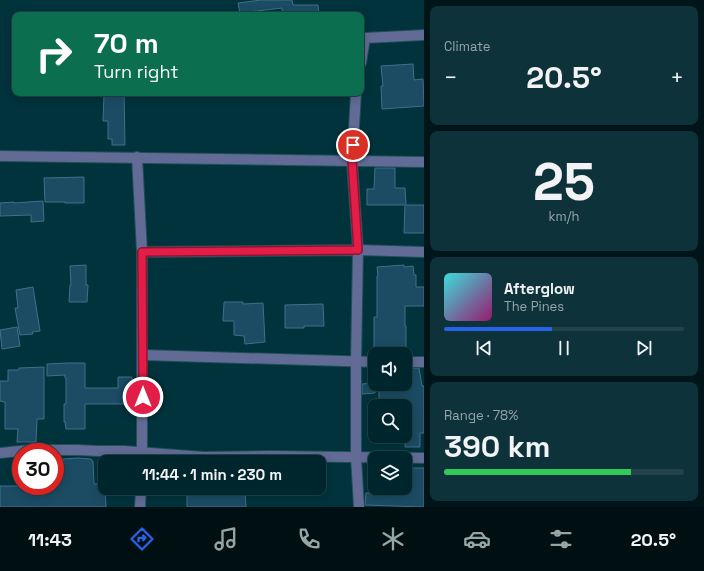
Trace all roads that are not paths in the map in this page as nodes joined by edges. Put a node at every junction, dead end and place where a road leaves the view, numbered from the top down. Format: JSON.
{"nodes":[{"id":1,"x":424,"y":35,"type":"edge"},
{"id":2,"x":364,"y":44,"type":"edge"},
{"id":3,"x":356,"y":96,"type":"edge"},
{"id":4,"x":0,"y":156,"type":"edge"},
{"id":5,"x":137,"y":158,"type":"junction"},
{"id":6,"x":352,"y":160,"type":"junction"},
{"id":7,"x":424,"y":162,"type":"edge"},
{"id":8,"x":358,"y":250,"type":"junction"},
{"id":9,"x":142,"y":252,"type":"junction"},
{"id":10,"x":424,"y":252,"type":"edge"},
{"id":11,"x":143,"y":355,"type":"junction"},
{"id":12,"x":356,"y":362,"type":"junction"},
{"id":13,"x":368,"y":362,"type":"edge"},
{"id":14,"x":412,"y":362,"type":"edge"},
{"id":15,"x":424,"y":362,"type":"edge"},
{"id":16,"x":0,"y":453,"type":"edge"},
{"id":17,"x":137,"y":455,"type":"edge"},
{"id":18,"x":143,"y":455,"type":"edge"},
{"id":19,"x":326,"y":457,"type":"edge"},
{"id":20,"x":356,"y":457,"type":"junction"},
{"id":21,"x":424,"y":458,"type":"edge"},
{"id":22,"x":141,"y":495,"type":"edge"},
{"id":23,"x":140,"y":507,"type":"edge"},
{"id":24,"x":359,"y":507,"type":"edge"}],
"edges":[{"from":1,"to":2,"type":"street"},
{"from":3,"to":6,"type":"street"},
{"from":4,"to":5,"type":"street"},
{"from":5,"to":6,"type":"street"},
{"from":5,"to":9,"type":"street"},
{"from":6,"to":7,"type":"street"},
{"from":6,"to":8,"type":"street"},
{"from":8,"to":9,"type":"street"},
{"from":8,"to":10,"type":"street"},
{"from":8,"to":12,"type":"street"},
{"from":9,"to":11,"type":"street"},
{"from":11,"to":12,"type":"street"},
{"from":11,"to":18,"type":"street"},
{"from":12,"to":13,"type":"street"},
{"from":12,"to":20,"type":"street"},
{"from":14,"to":15,"type":"street"},
{"from":16,"to":17,"type":"street"},
{"from":19,"to":20,"type":"street"},
{"from":20,"to":21,"type":"street"},
{"from":20,"to":24,"type":"street"},
{"from":22,"to":23,"type":"street"}]}
